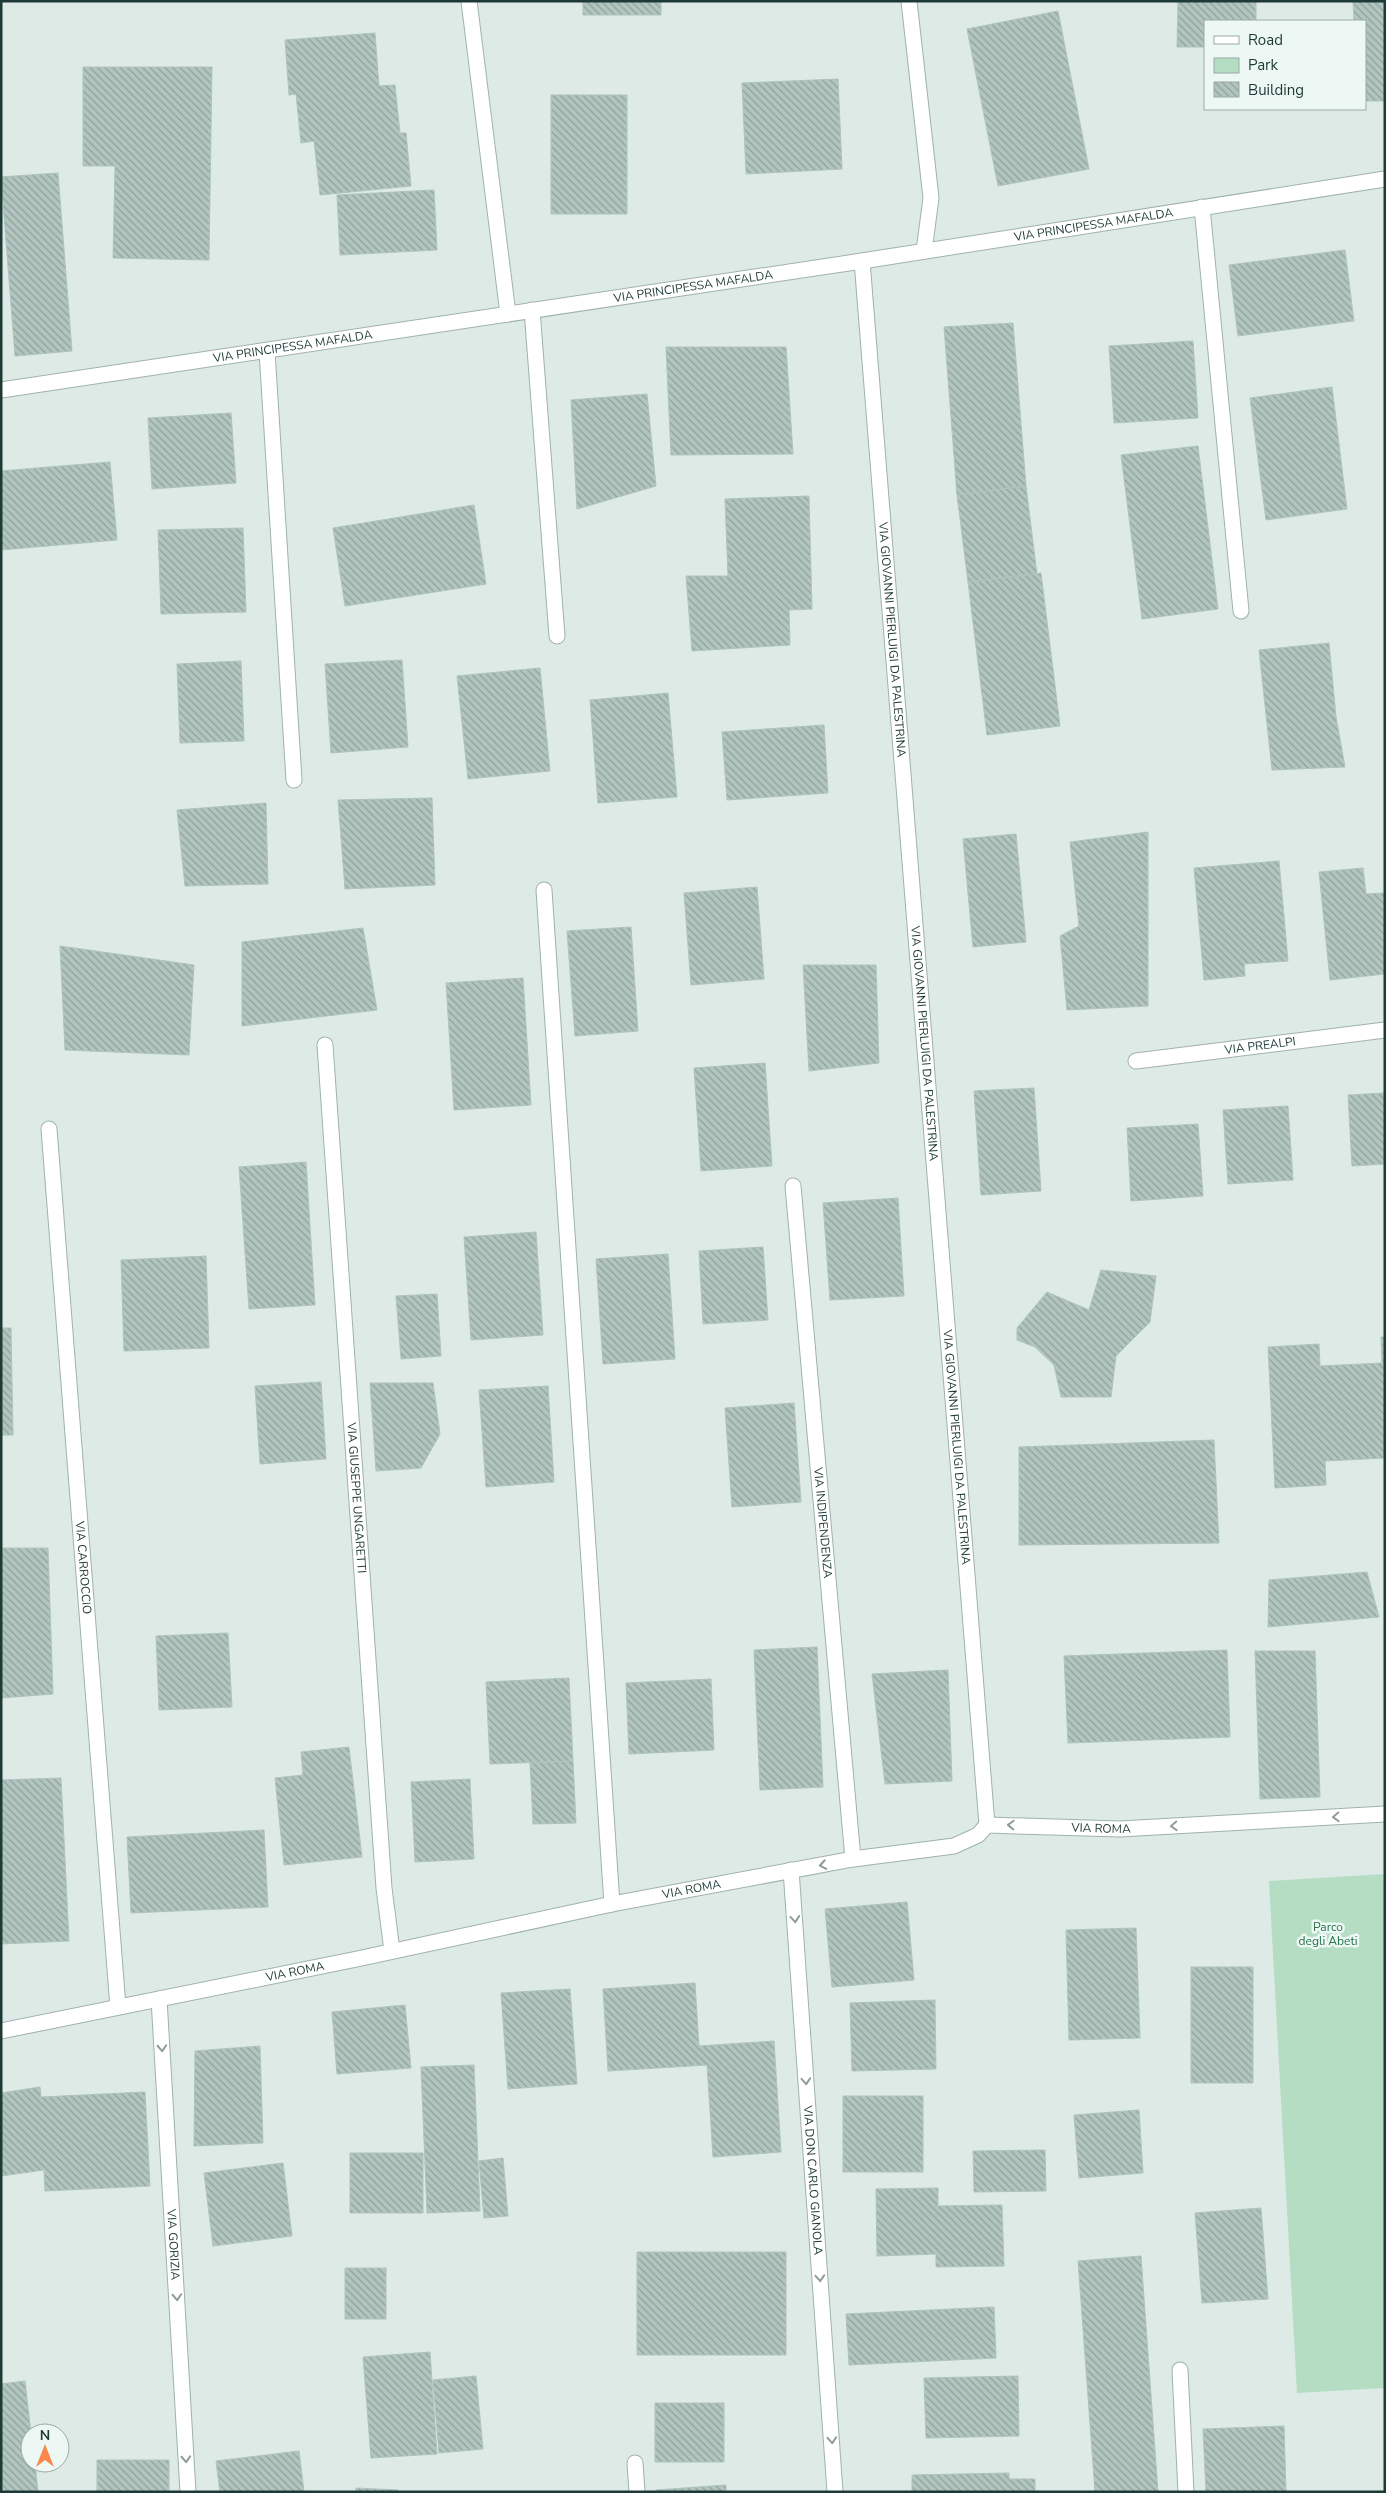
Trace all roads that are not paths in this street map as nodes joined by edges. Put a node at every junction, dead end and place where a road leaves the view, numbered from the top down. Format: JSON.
{"nodes":[{"id":1,"x":469,"y":1,"type":"edge"},
{"id":2,"x":908,"y":1,"type":"edge"},
{"id":3,"x":1385,"y":179,"type":"edge"},
{"id":4,"x":1202,"y":207,"type":"junction"},
{"id":5,"x":924,"y":251,"type":"junction"},
{"id":6,"x":862,"y":261,"type":"junction"},
{"id":7,"x":532,"y":310,"type":"junction"},
{"id":8,"x":508,"y":314,"type":"junction"},
{"id":9,"x":267,"y":351,"type":"junction"},
{"id":10,"x":1,"y":390,"type":"edge"},
{"id":11,"x":1241,"y":611,"type":"dead end"},
{"id":12,"x":557,"y":636,"type":"dead end"},
{"id":13,"x":294,"y":780,"type":"dead end"},
{"id":14,"x":544,"y":890,"type":"dead end"},
{"id":15,"x":1385,"y":1030,"type":"edge"},
{"id":16,"x":325,"y":1045,"type":"dead end"},
{"id":17,"x":1136,"y":1061,"type":"dead end"},
{"id":18,"x":49,"y":1129,"type":"dead end"},
{"id":19,"x":793,"y":1186,"type":"dead end"},
{"id":20,"x":1385,"y":1814,"type":"edge"},
{"id":21,"x":987,"y":1825,"type":"junction"},
{"id":22,"x":853,"y":1859,"type":"junction"},
{"id":23,"x":791,"y":1870,"type":"junction"},
{"id":24,"x":612,"y":1904,"type":"junction"},
{"id":25,"x":392,"y":1951,"type":"junction"},
{"id":26,"x":159,"y":1999,"type":"junction"},
{"id":27,"x":118,"y":2008,"type":"junction"},
{"id":28,"x":1,"y":2031,"type":"edge"},
{"id":29,"x":1180,"y":2370,"type":"dead end"},
{"id":30,"x":635,"y":2463,"type":"dead end"},
{"id":31,"x":188,"y":2492,"type":"edge"},
{"id":32,"x":637,"y":2492,"type":"edge"},
{"id":33,"x":835,"y":2492,"type":"edge"},
{"id":34,"x":1186,"y":2492,"type":"edge"}],
"edges":[{"from":1,"to":8,"type":"street"},
{"from":2,"to":5,"type":"street"},
{"from":3,"to":4,"type":"street","name":"VIA PRINCIPESSA MAFALDA"},
{"from":4,"to":5,"type":"street","name":"VIA PRINCIPESSA MAFALDA"},
{"from":4,"to":11,"type":"street"},
{"from":5,"to":6,"type":"street","name":"VIA PRINCIPESSA MAFALDA"},
{"from":6,"to":7,"type":"street","name":"VIA PRINCIPESSA MAFALDA"},
{"from":6,"to":21,"type":"street","name":"VIA GIOVANNI PIERLUIGI DA PALESTRINA"},
{"from":7,"to":8,"type":"street","name":"VIA PRINCIPESSA MAFALDA"},
{"from":7,"to":12,"type":"street"},
{"from":8,"to":9,"type":"street","name":"VIA PRINCIPESSA MAFALDA"},
{"from":9,"to":10,"type":"street","name":"VIA PRINCIPESSA MAFALDA"},
{"from":9,"to":13,"type":"street"},
{"from":14,"to":24,"type":"street"},
{"from":15,"to":17,"type":"street","name":"VIA PREALPI"},
{"from":16,"to":25,"type":"street","name":"VIA GIUSEPPE UNGARETTI"},
{"from":18,"to":27,"type":"street","name":"VIA CARROCCIO"},
{"from":19,"to":22,"type":"street","name":"VIA INDIPENDENZA"},
{"from":20,"to":21,"type":"street","name":"VIA ROMA","one_way":true},
{"from":21,"to":22,"type":"street","name":"VIA ROMA"},
{"from":22,"to":23,"type":"street","name":"VIA ROMA","one_way":true},
{"from":23,"to":24,"type":"street","name":"VIA ROMA"},
{"from":23,"to":33,"type":"street","name":"VIA DON CARLO GIANOLA","one_way":true},
{"from":24,"to":25,"type":"street","name":"VIA ROMA"},
{"from":25,"to":26,"type":"street","name":"VIA ROMA"},
{"from":26,"to":27,"type":"street","name":"VIA ROMA"},
{"from":26,"to":31,"type":"street","name":"VIA GORIZIA","one_way":true},
{"from":27,"to":28,"type":"street","name":"VIA ROMA"},
{"from":29,"to":34,"type":"street"},
{"from":30,"to":32,"type":"street"}]}
